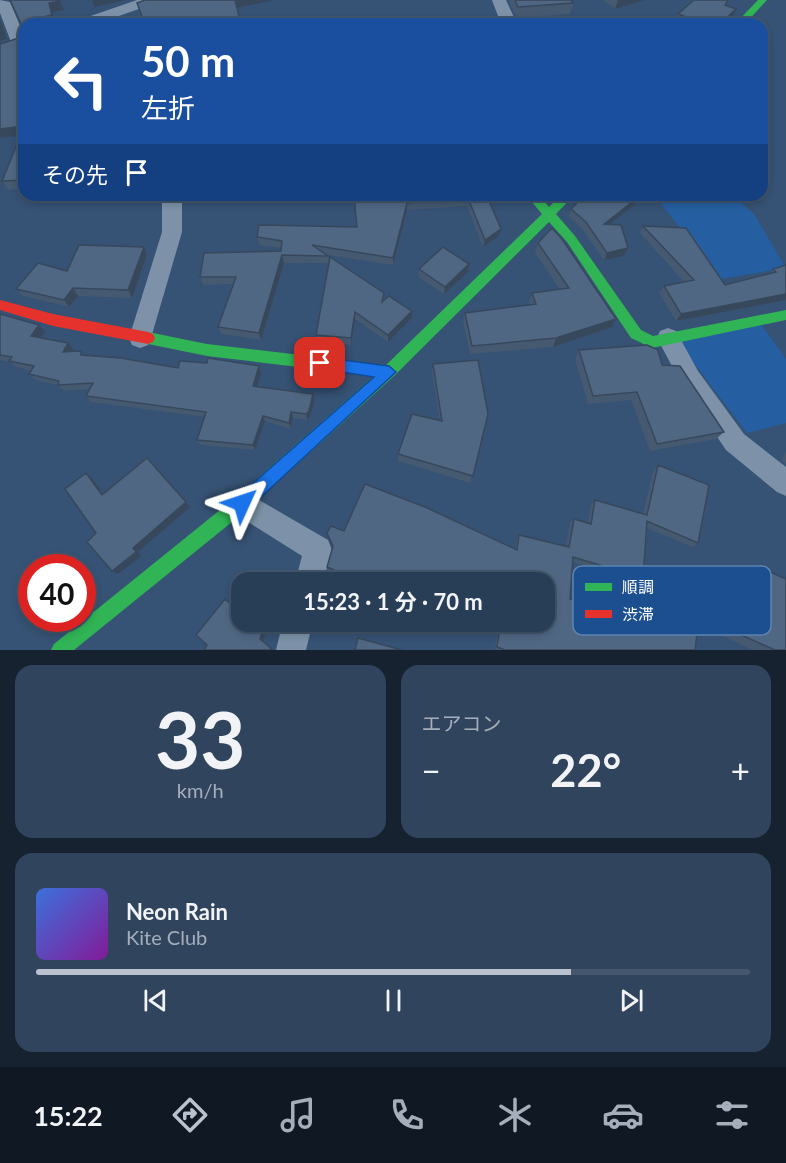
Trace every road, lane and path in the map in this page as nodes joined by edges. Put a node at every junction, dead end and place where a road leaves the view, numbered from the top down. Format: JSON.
{"nodes":[{"id":1,"x":151,"y":0,"type":"edge"},
{"id":2,"x":499,"y":0,"type":"edge"},
{"id":3,"x":764,"y":0,"type":"edge"},
{"id":4,"x":3,"y":2,"type":"dead end"},
{"id":5,"x":127,"y":8,"type":"junction"},
{"id":6,"x":98,"y":18,"type":"edge"},
{"id":7,"x":130,"y":18,"type":"edge"},
{"id":8,"x":506,"y":18,"type":"edge"},
{"id":9,"x":746,"y":18,"type":"edge"},
{"id":10,"x":18,"y":33,"type":"edge"},
{"id":11,"x":18,"y":42,"type":"edge"},
{"id":12,"x":0,"y":48,"type":"edge"},
{"id":13,"x":172,"y":201,"type":"edge"},
{"id":14,"x":537,"y":201,"type":"edge"},
{"id":15,"x":562,"y":201,"type":"edge"},
{"id":16,"x":548,"y":216,"type":"junction"},
{"id":17,"x":0,"y":305,"type":"edge"},
{"id":18,"x":786,"y":315,"type":"edge"},
{"id":19,"x":140,"y":338,"type":"junction"},
{"id":20,"x":668,"y":338,"type":"junction"},
{"id":21,"x":389,"y":372,"type":"junction"},
{"id":22,"x":786,"y":483,"type":"edge"},
{"id":23,"x":242,"y":503,"type":"junction"},
{"id":24,"x":312,"y":572,"type":"edge"},
{"id":25,"x":295,"y":632,"type":"edge"},
{"id":26,"x":60,"y":650,"type":"edge"},
{"id":27,"x":291,"y":650,"type":"edge"}],
"edges":[{"from":1,"to":5,"type":"street"},
{"from":2,"to":8,"type":"street"},
{"from":3,"to":9,"type":"street"},
{"from":4,"to":10,"type":"street"},
{"from":5,"to":6,"type":"street"},
{"from":5,"to":7,"type":"street"},
{"from":11,"to":12,"type":"street"},
{"from":13,"to":19,"type":"street"},
{"from":14,"to":16,"type":"street"},
{"from":15,"to":16,"type":"street"},
{"from":16,"to":20,"type":"street"},
{"from":16,"to":21,"type":"street"},
{"from":17,"to":19,"type":"street"},
{"from":18,"to":20,"type":"street"},
{"from":19,"to":21,"type":"street"},
{"from":20,"to":22,"type":"street"},
{"from":21,"to":23,"type":"street"},
{"from":23,"to":24,"type":"street"},
{"from":23,"to":26,"type":"street"},
{"from":25,"to":27,"type":"street"}]}
